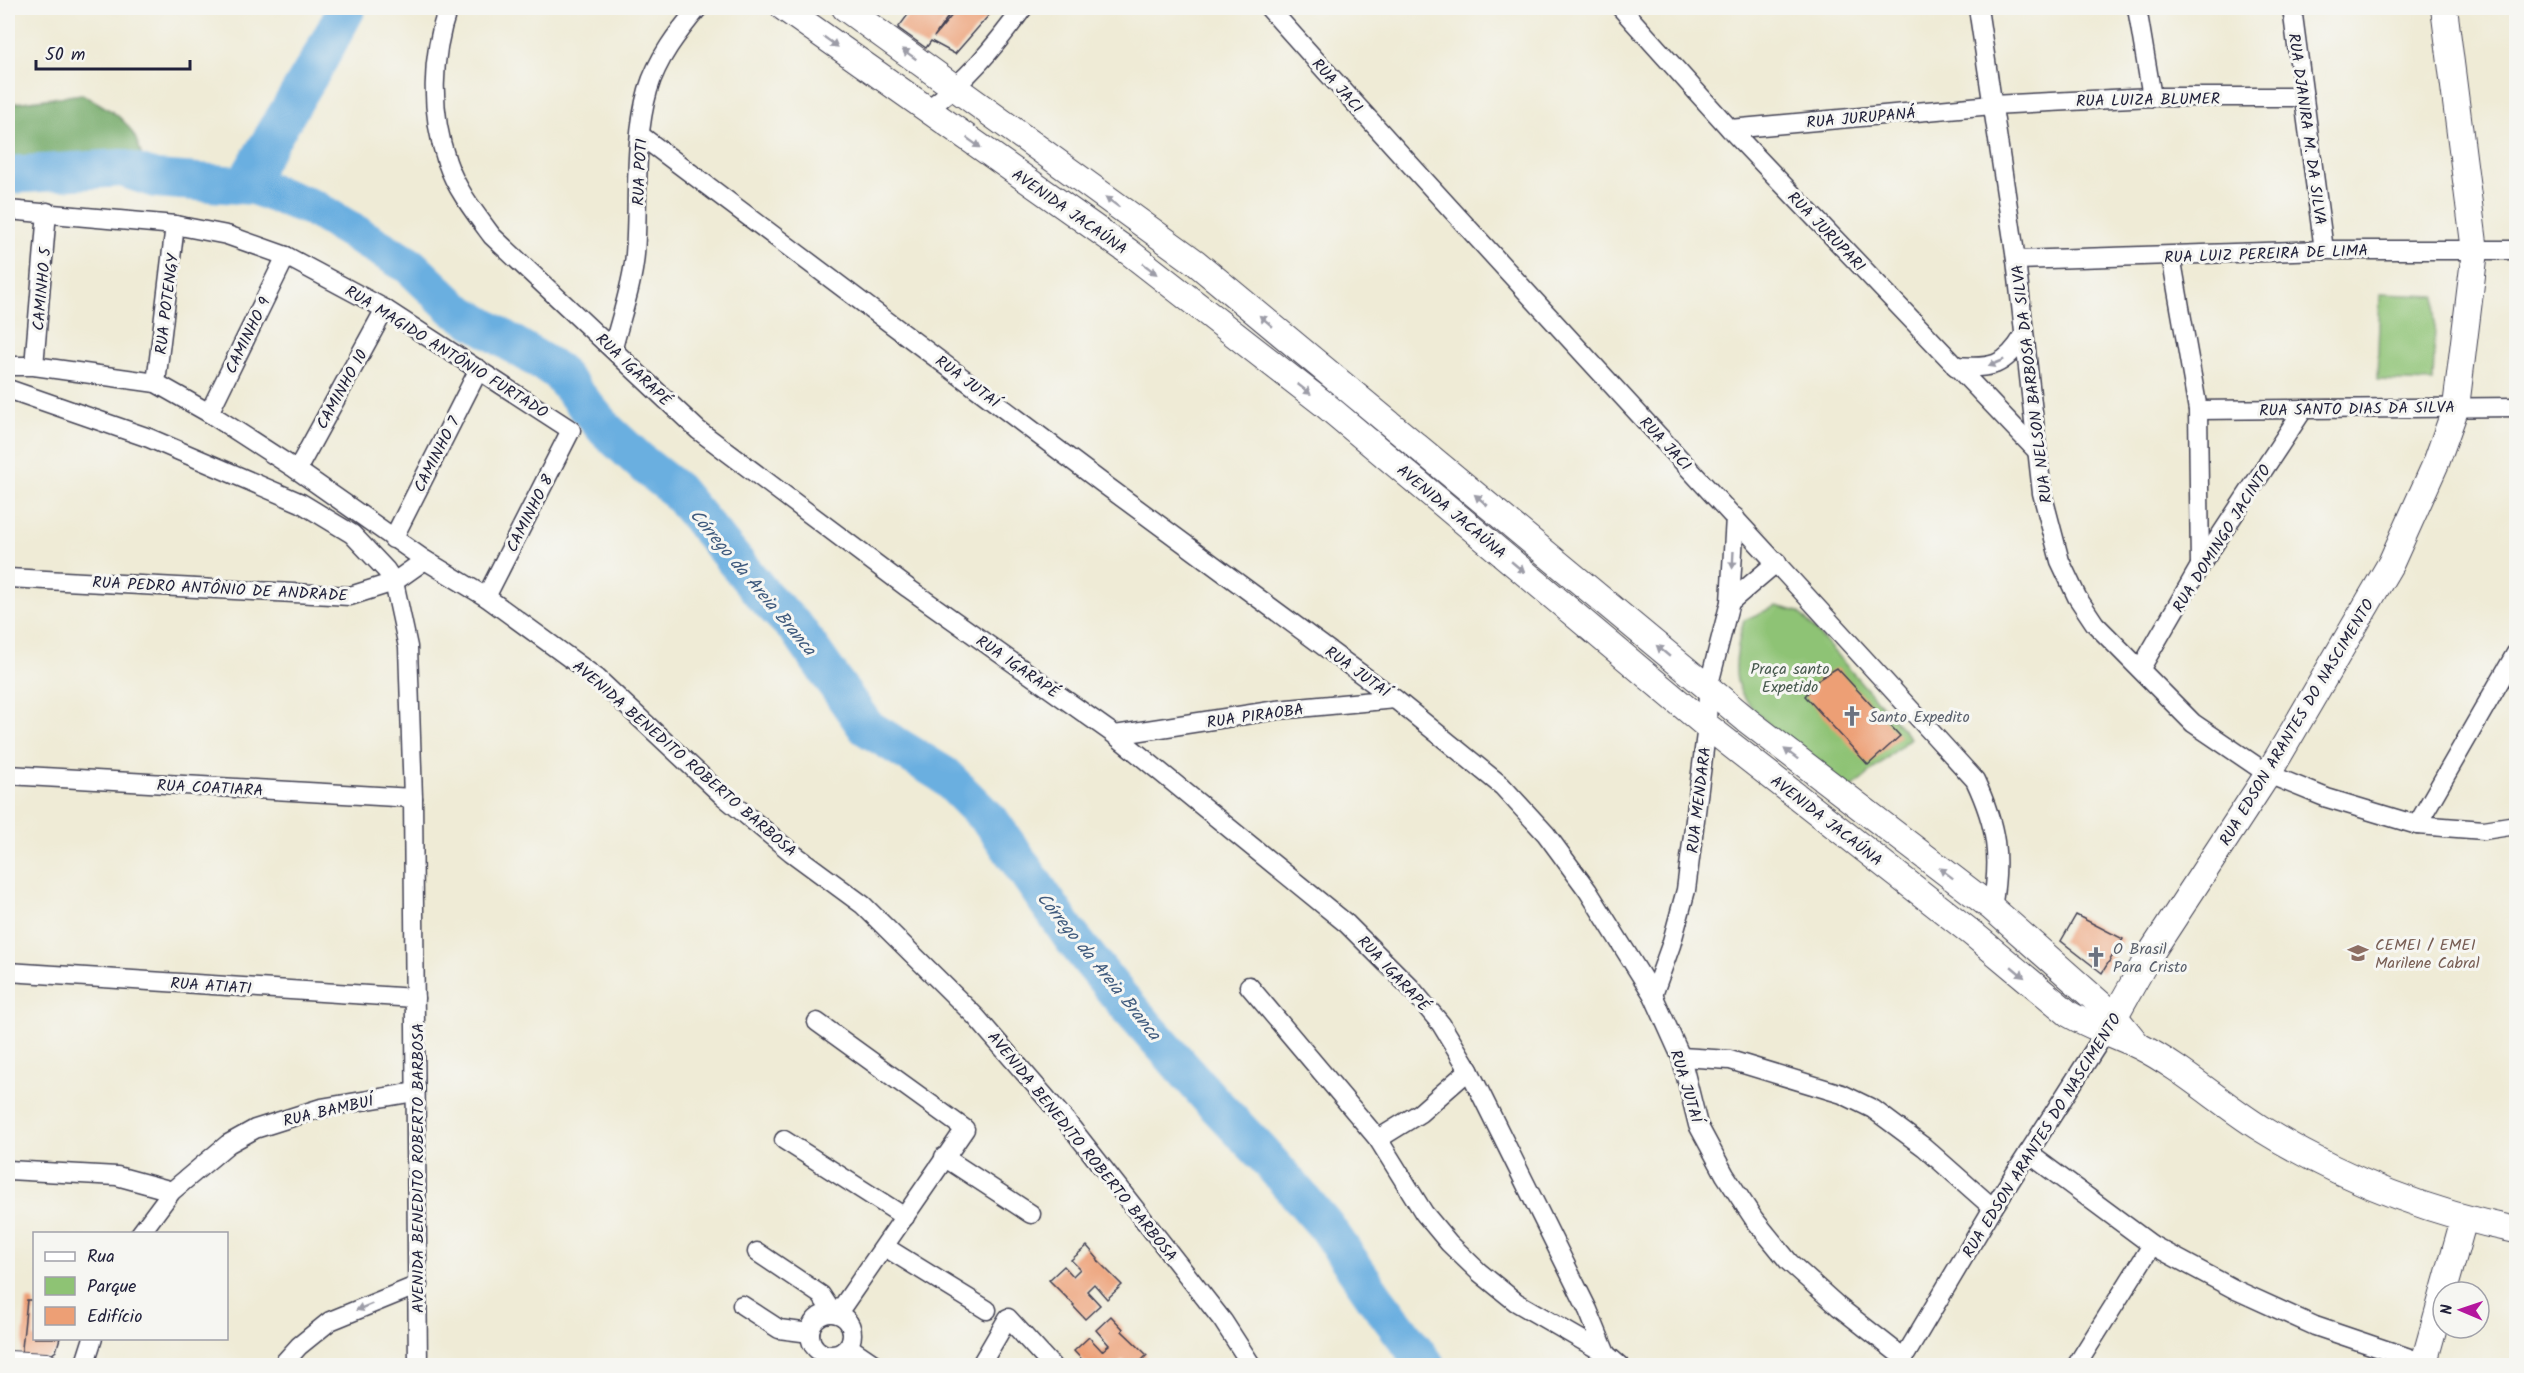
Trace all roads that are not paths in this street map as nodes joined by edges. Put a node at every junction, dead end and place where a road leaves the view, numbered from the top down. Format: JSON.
{"nodes":[{"id":1,"x":448,"y":8,"type":"edge"},
{"id":2,"x":698,"y":8,"type":"edge"},
{"id":3,"x":784,"y":8,"type":"edge"},
{"id":4,"x":845,"y":8,"type":"edge"},
{"id":5,"x":1023,"y":8,"type":"edge"},
{"id":6,"x":1269,"y":8,"type":"edge"},
{"id":7,"x":1621,"y":8,"type":"edge"},
{"id":8,"x":1978,"y":8,"type":"edge"},
{"id":9,"x":2137,"y":8,"type":"edge"},
{"id":10,"x":2292,"y":8,"type":"edge"},
{"id":11,"x":2444,"y":8,"type":"edge"},
{"id":12,"x":956,"y":88,"type":"junction"},
{"id":13,"x":2152,"y":97,"type":"junction"},
{"id":14,"x":2304,"y":98,"type":"junction"},
{"id":15,"x":1992,"y":105,"type":"junction"},
{"id":16,"x":927,"y":110,"type":"junction"},
{"id":17,"x":1730,"y":129,"type":"junction"},
{"id":18,"x":640,"y":135,"type":"junction"},
{"id":19,"x":8,"y":210,"type":"edge"},
{"id":20,"x":47,"y":212,"type":"junction"},
{"id":21,"x":175,"y":225,"type":"junction"},
{"id":22,"x":2324,"y":250,"type":"junction"},
{"id":23,"x":2475,"y":250,"type":"junction"},
{"id":24,"x":2517,"y":250,"type":"edge"},
{"id":25,"x":285,"y":256,"type":"junction"},
{"id":26,"x":2171,"y":256,"type":"junction"},
{"id":27,"x":2016,"y":260,"type":"junction"},
{"id":28,"x":385,"y":309,"type":"junction"},
{"id":29,"x":2024,"y":334,"type":"junction"},
{"id":30,"x":613,"y":348,"type":"junction"},
{"id":31,"x":8,"y":366,"type":"edge"},
{"id":32,"x":34,"y":366,"type":"junction"},
{"id":33,"x":1955,"y":366,"type":"junction"},
{"id":34,"x":479,"y":369,"type":"junction"},
{"id":35,"x":156,"y":383,"type":"junction"},
{"id":36,"x":8,"y":389,"type":"edge"},
{"id":37,"x":2456,"y":407,"type":"junction"},
{"id":38,"x":2517,"y":407,"type":"edge"},
{"id":39,"x":2198,"y":410,"type":"junction"},
{"id":40,"x":2303,"y":410,"type":"junction"},
{"id":41,"x":209,"y":413,"type":"junction"},
{"id":42,"x":571,"y":430,"type":"joint"},
{"id":43,"x":2036,"y":450,"type":"junction"},
{"id":44,"x":297,"y":470,"type":"junction"},
{"id":45,"x":1735,"y":517,"type":"junction"},
{"id":46,"x":393,"y":538,"type":"junction"},
{"id":47,"x":425,"y":561,"type":"junction"},
{"id":48,"x":1777,"y":562,"type":"junction"},
{"id":49,"x":2200,"y":566,"type":"junction"},
{"id":50,"x":8,"y":578,"type":"edge"},
{"id":51,"x":394,"y":582,"type":"junction"},
{"id":52,"x":486,"y":597,"type":"junction"},
{"id":53,"x":1731,"y":602,"type":"junction"},
{"id":54,"x":2514,"y":663,"type":"edge"},
{"id":55,"x":2141,"y":668,"type":"junction"},
{"id":56,"x":1708,"y":688,"type":"junction"},
{"id":57,"x":1395,"y":699,"type":"junction"},
{"id":58,"x":1707,"y":726,"type":"junction"},
{"id":59,"x":1115,"y":735,"type":"junction"},
{"id":60,"x":2268,"y":774,"type":"junction"},
{"id":61,"x":8,"y":775,"type":"edge"},
{"id":62,"x":413,"y":798,"type":"junction"},
{"id":63,"x":2417,"y":825,"type":"junction"},
{"id":64,"x":2517,"y":825,"type":"edge"},
{"id":65,"x":1992,"y":908,"type":"junction"},
{"id":66,"x":8,"y":972,"type":"edge"},
{"id":67,"x":1249,"y":986,"type":"dead end"},
{"id":68,"x":1653,"y":995,"type":"junction"},
{"id":69,"x":415,"y":998,"type":"junction"},
{"id":70,"x":817,"y":1022,"type":"dead end"},
{"id":71,"x":2110,"y":1025,"type":"junction"},
{"id":72,"x":1681,"y":1057,"type":"junction"},
{"id":73,"x":1469,"y":1070,"type":"junction"},
{"id":74,"x":416,"y":1092,"type":"junction"},
{"id":75,"x":1378,"y":1139,"type":"junction"},
{"id":76,"x":784,"y":1140,"type":"dead end"},
{"id":77,"x":2028,"y":1153,"type":"junction"},
{"id":78,"x":944,"y":1157,"type":"junction"},
{"id":79,"x":8,"y":1170,"type":"edge"},
{"id":80,"x":172,"y":1191,"type":"junction"},
{"id":81,"x":1993,"y":1208,"type":"junction"},
{"id":82,"x":1031,"y":1214,"type":"dead end"},
{"id":83,"x":905,"y":1217,"type":"junction"},
{"id":84,"x":2464,"y":1219,"type":"junction"},
{"id":85,"x":2517,"y":1230,"type":"edge"},
{"id":86,"x":141,"y":1232,"type":"edge"},
{"id":87,"x":2152,"y":1245,"type":"junction"},
{"id":88,"x":885,"y":1247,"type":"junction"},
{"id":89,"x":756,"y":1252,"type":"dead end"},
{"id":90,"x":418,"y":1285,"type":"junction"},
{"id":91,"x":742,"y":1305,"type":"dead end"},
{"id":92,"x":987,"y":1310,"type":"dead end"},
{"id":93,"x":835,"y":1312,"type":"junction"},
{"id":94,"x":810,"y":1333,"type":"junction"},
{"id":95,"x":92,"y":1340,"type":"edge"},
{"id":96,"x":849,"y":1347,"type":"junction"},
{"id":97,"x":813,"y":1358,"type":"edge"},
{"id":98,"x":1613,"y":1360,"type":"edge"},
{"id":99,"x":1902,"y":1362,"type":"edge"},
{"id":100,"x":8,"y":1364,"type":"edge"},
{"id":101,"x":46,"y":1365,"type":"edge"},
{"id":102,"x":84,"y":1365,"type":"edge"},
{"id":103,"x":281,"y":1365,"type":"edge"},
{"id":104,"x":418,"y":1365,"type":"edge"},
{"id":105,"x":877,"y":1365,"type":"edge"},
{"id":106,"x":980,"y":1365,"type":"edge"},
{"id":107,"x":1052,"y":1365,"type":"edge"},
{"id":108,"x":1252,"y":1365,"type":"edge"},
{"id":109,"x":2076,"y":1365,"type":"edge"},
{"id":110,"x":2426,"y":1365,"type":"edge"}],
"edges":[{"from":1,"to":30,"type":"street","name":"RUA IGARAPÉ"},
{"from":2,"to":18,"type":"street","name":"RUA POTI"},
{"from":3,"to":16,"type":"street","name":"AVENIDA JACAÚNA","one_way":true},
{"from":12,"to":4,"type":"street","name":"AVENIDA JACAÚNA","one_way":true},
{"from":5,"to":12,"type":"street"},
{"from":6,"to":45,"type":"street","name":"RUA JACI"},
{"from":7,"to":17,"type":"street","name":"RUA JURUPARI"},
{"from":8,"to":15,"type":"street","name":"RUA NELSON BARBOSA DA SILVA"},
{"from":9,"to":13,"type":"street"},
{"from":10,"to":14,"type":"street","name":"RUA DJANIRA M. DA SILVA"},
{"from":11,"to":23,"type":"street","name":"RUA EDSON ARANTES DO NASCIMENTO"},
{"from":12,"to":16,"type":"street"},
{"from":56,"to":12,"type":"street","name":"AVENIDA JACAÚNA","one_way":true},
{"from":13,"to":14,"type":"street","name":"RUA LUIZA BLUMER"},
{"from":13,"to":15,"type":"street","name":"RUA LUIZA BLUMER"},
{"from":14,"to":22,"type":"street","name":"RUA DJANIRA M. DA SILVA"},
{"from":15,"to":17,"type":"street","name":"RUA JURUPANÁ"},
{"from":15,"to":27,"type":"street","name":"RUA NELSON BARBOSA DA SILVA"},
{"from":16,"to":58,"type":"street","name":"AVENIDA JACAÚNA","one_way":true},
{"from":17,"to":33,"type":"street","name":"RUA JURUPARI"},
{"from":18,"to":30,"type":"street","name":"RUA POTI"},
{"from":18,"to":57,"type":"street","name":"RUA JUTAÍ"},
{"from":19,"to":20,"type":"street","name":"RUA MAGIDO ANTÔNIO FURTADO"},
{"from":20,"to":21,"type":"street","name":"RUA MAGIDO ANTÔNIO FURTADO"},
{"from":20,"to":32,"type":"street","name":"CAMINHO 5"},
{"from":21,"to":25,"type":"street","name":"RUA MAGIDO ANTÔNIO FURTADO"},
{"from":21,"to":35,"type":"street","name":"RUA POTENGY"},
{"from":22,"to":23,"type":"street","name":"RUA LUIZ PEREIRA DE LIMA"},
{"from":22,"to":26,"type":"street","name":"RUA LUIZ PEREIRA DE LIMA"},
{"from":23,"to":24,"type":"street","name":"RUA LUIZ PEREIRA DE LIMA"},
{"from":23,"to":37,"type":"street","name":"RUA EDSON ARANTES DO NASCIMENTO"},
{"from":25,"to":28,"type":"street","name":"RUA MAGIDO ANTÔNIO FURTADO"},
{"from":25,"to":41,"type":"street","name":"CAMINHO 9"},
{"from":26,"to":27,"type":"street","name":"RUA LUIZ PEREIRA DE LIMA"},
{"from":26,"to":39,"type":"street"},
{"from":27,"to":29,"type":"street","name":"RUA NELSON BARBOSA DA SILVA"},
{"from":28,"to":34,"type":"street","name":"RUA MAGIDO ANTÔNIO FURTADO"},
{"from":28,"to":44,"type":"street","name":"CAMINHO 10"},
{"from":29,"to":33,"type":"street","one_way":true},
{"from":29,"to":43,"type":"street","name":"RUA NELSON BARBOSA DA SILVA"},
{"from":30,"to":59,"type":"street","name":"RUA IGARAPÉ"},
{"from":31,"to":32,"type":"street","name":"AVENIDA BENEDITO ROBERTO BARBOSA"},
{"from":32,"to":35,"type":"street","name":"AVENIDA BENEDITO ROBERTO BARBOSA"},
{"from":33,"to":43,"type":"street","name":"RUA JURUPARI"},
{"from":34,"to":42,"type":"street","name":"RUA MAGIDO ANTÔNIO FURTADO"},
{"from":34,"to":46,"type":"street","name":"CAMINHO 7"},
{"from":35,"to":41,"type":"street","name":"AVENIDA BENEDITO ROBERTO BARBOSA"},
{"from":36,"to":51,"type":"street","name":"AVENIDA BENEDITO ROBERTO BARBOSA"},
{"from":37,"to":38,"type":"street","name":"RUA SANTO DIAS DA SILVA"},
{"from":37,"to":40,"type":"street","name":"RUA SANTO DIAS DA SILVA"},
{"from":37,"to":60,"type":"street","name":"RUA EDSON ARANTES DO NASCIMENTO"},
{"from":39,"to":40,"type":"street","name":"RUA SANTO DIAS DA SILVA"},
{"from":39,"to":49,"type":"street"},
{"from":40,"to":49,"type":"street","name":"RUA DOMINGO JACINTO"},
{"from":41,"to":44,"type":"street","name":"AVENIDA BENEDITO ROBERTO BARBOSA"},
{"from":42,"to":52,"type":"street","name":"CAMINHO 8"},
{"from":43,"to":55,"type":"street","name":"RUA NELSON BARBOSA DA SILVA"},
{"from":44,"to":46,"type":"street","name":"AVENIDA BENEDITO ROBERTO BARBOSA"},
{"from":45,"to":48,"type":"street","name":"RUA JACI"},
{"from":45,"to":53,"type":"street","name":"RUA MENDARA","one_way":true},
{"from":46,"to":47,"type":"street","name":"AVENIDA BENEDITO ROBERTO BARBOSA"},
{"from":47,"to":51,"type":"street","name":"RUA PEDRO ANTÔNIO DE ANDRADE"},
{"from":47,"to":52,"type":"street","name":"AVENIDA BENEDITO ROBERTO BARBOSA"},
{"from":48,"to":53,"type":"street"},
{"from":48,"to":65,"type":"street","name":"RUA JACI"},
{"from":49,"to":55,"type":"street","name":"RUA DOMINGO JACINTO"},
{"from":50,"to":51,"type":"street","name":"RUA PEDRO ANTÔNIO DE ANDRADE"},
{"from":51,"to":62,"type":"street","name":"AVENIDA BENEDITO ROBERTO BARBOSA"},
{"from":52,"to":108,"type":"street","name":"AVENIDA BENEDITO ROBERTO BARBOSA"},
{"from":53,"to":56,"type":"street","name":"RUA MENDARA"},
{"from":54,"to":63,"type":"street"},
{"from":55,"to":60,"type":"street","name":"RUA NELSON BARBOSA DA SILVA"},
{"from":56,"to":58,"type":"street","name":"RUA MENDARA"},
{"from":65,"to":56,"type":"street","name":"AVENIDA JACAÚNA","one_way":true},
{"from":57,"to":59,"type":"street","name":"RUA PIRAOBA"},
{"from":57,"to":68,"type":"street","name":"RUA JUTAÍ"},
{"from":58,"to":68,"type":"street","name":"RUA MENDARA"},
{"from":58,"to":71,"type":"street","name":"AVENIDA JACAÚNA","one_way":true},
{"from":59,"to":73,"type":"street","name":"RUA IGARAPÉ"},
{"from":60,"to":63,"type":"street","name":"RUA NELSON BARBOSA DA SILVA"},
{"from":60,"to":71,"type":"street","name":"RUA EDSON ARANTES DO NASCIMENTO"},
{"from":61,"to":62,"type":"street","name":"RUA COATIARA"},
{"from":62,"to":69,"type":"street","name":"AVENIDA BENEDITO ROBERTO BARBOSA"},
{"from":63,"to":64,"type":"street","name":"RUA NELSON BARBOSA DA SILVA"},
{"from":65,"to":71,"type":"street","name":"AVENIDA JACAÚNA"},
{"from":66,"to":69,"type":"street","name":"RUA ATIATI"},
{"from":67,"to":75,"type":"street","name":"RUA IGARAPÉ"},
{"from":68,"to":72,"type":"street","name":"RUA JUTAÍ"},
{"from":69,"to":74,"type":"street","name":"AVENIDA BENEDITO ROBERTO BARBOSA"},
{"from":70,"to":78,"type":"street"},
{"from":71,"to":77,"type":"street","name":"RUA EDSON ARANTES DO NASCIMENTO"},
{"from":71,"to":84,"type":"street"},
{"from":72,"to":81,"type":"street"},
{"from":72,"to":99,"type":"street","name":"RUA JUTAÍ"},
{"from":73,"to":75,"type":"street"},
{"from":73,"to":98,"type":"street","name":"RUA IGARAPÉ"},
{"from":74,"to":80,"type":"street","name":"RUA BAMBUÍ"},
{"from":74,"to":90,"type":"street","name":"AVENIDA BENEDITO ROBERTO BARBOSA"},
{"from":75,"to":98,"type":"street","name":"RUA IGARAPÉ"},
{"from":76,"to":83,"type":"street"},
{"from":77,"to":81,"type":"street","name":"RUA EDSON ARANTES DO NASCIMENTO"},
{"from":77,"to":87,"type":"street"},
{"from":78,"to":82,"type":"street"},
{"from":78,"to":83,"type":"street"},
{"from":79,"to":80,"type":"street"},
{"from":80,"to":86,"type":"street","name":"RUA BAMBUÍ"},
{"from":81,"to":99,"type":"street","name":"RUA EDSON ARANTES DO NASCIMENTO"},
{"from":83,"to":88,"type":"street"},
{"from":84,"to":85,"type":"street"},
{"from":84,"to":110,"type":"street"},
{"from":87,"to":109,"type":"street"},
{"from":87,"to":110,"type":"street"},
{"from":88,"to":92,"type":"street"},
{"from":88,"to":93,"type":"street"},
{"from":89,"to":93,"type":"street"},
{"from":90,"to":103,"type":"street","one_way":true},
{"from":90,"to":104,"type":"street","name":"AVENIDA BENEDITO ROBERTO BARBOSA"},
{"from":91,"to":94,"type":"street"},
{"from":93,"to":94,"type":"street"},
{"from":93,"to":96,"type":"street"},
{"from":94,"to":97,"type":"street"},
{"from":95,"to":102,"type":"street"},
{"from":96,"to":97,"type":"street"},
{"from":96,"to":105,"type":"street"},
{"from":100,"to":101,"type":"street"},
{"from":106,"to":107,"type":"street"}]}
